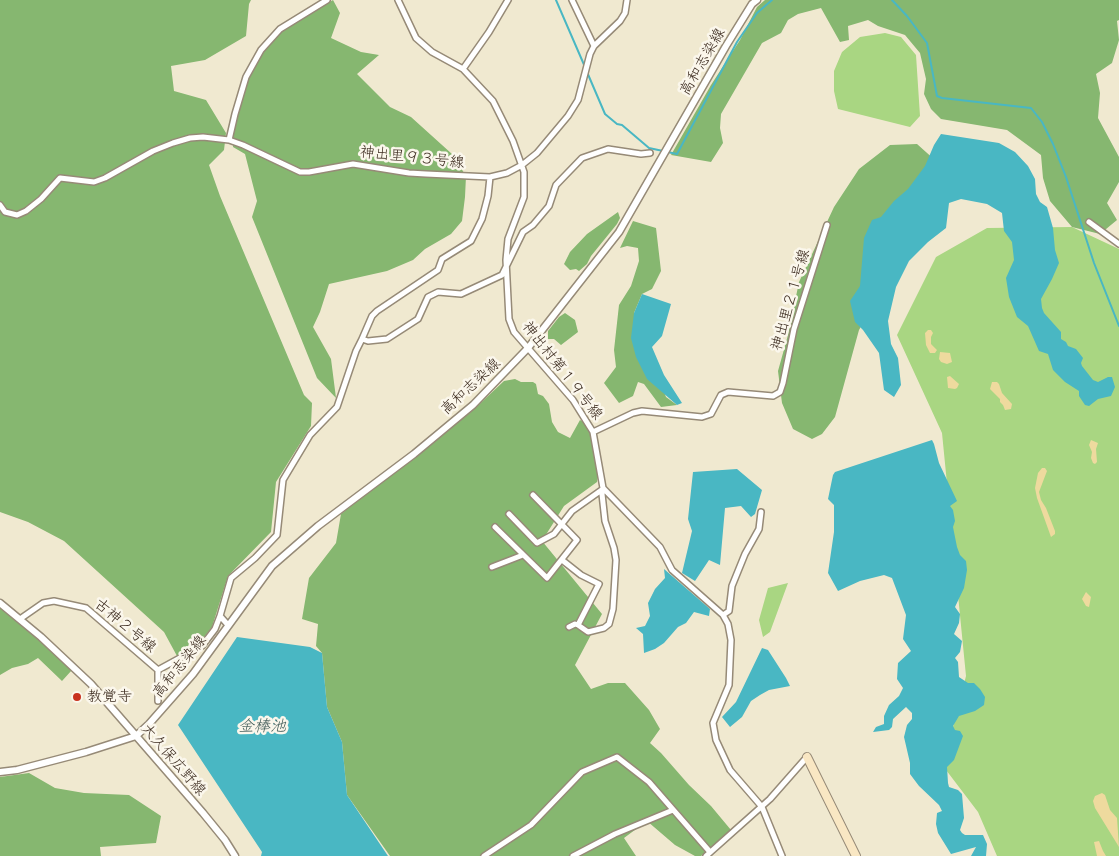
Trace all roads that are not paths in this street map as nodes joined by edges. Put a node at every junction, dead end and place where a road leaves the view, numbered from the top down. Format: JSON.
{"nodes":[{"id":1,"x":326,"y":0,"type":"edge"},
{"id":2,"x":398,"y":0,"type":"edge"},
{"id":3,"x":508,"y":0,"type":"edge"},
{"id":4,"x":572,"y":0,"type":"edge"},
{"id":5,"x":627,"y":0,"type":"edge"},
{"id":6,"x":757,"y":0,"type":"edge"},
{"id":7,"x":594,"y":46,"type":"junction"},
{"id":8,"x":463,"y":69,"type":"junction"},
{"id":9,"x":229,"y":140,"type":"junction"},
{"id":10,"x":650,"y":153,"type":"dead end"},
{"id":11,"x":522,"y":166,"type":"junction"},
{"id":12,"x":490,"y":177,"type":"junction"},
{"id":13,"x":0,"y":205,"type":"edge"},
{"id":14,"x":1089,"y":222,"type":"dead end"},
{"id":15,"x":827,"y":225,"type":"dead end"},
{"id":16,"x":1119,"y":244,"type":"edge"},
{"id":17,"x":507,"y":266,"type":"junction"},
{"id":18,"x":362,"y":339,"type":"junction"},
{"id":19,"x":528,"y":348,"type":"junction"},
{"id":20,"x":594,"y":432,"type":"junction"},
{"id":21,"x":603,"y":488,"type":"junction"},
{"id":22,"x":533,"y":496,"type":"dead end"},
{"id":23,"x":761,"y":512,"type":"dead end"},
{"id":24,"x":510,"y":514,"type":"dead end"},
{"id":25,"x":562,"y":524,"type":"junction"},
{"id":26,"x":495,"y":527,"type":"dead end"},
{"id":27,"x":524,"y":555,"type":"junction"},
{"id":28,"x":562,"y":560,"type":"junction"},
{"id":29,"x":492,"y":567,"type":"dead end"},
{"id":30,"x":0,"y":603,"type":"edge"},
{"id":31,"x":723,"y":615,"type":"junction"},
{"id":32,"x":220,"y":616,"type":"junction"},
{"id":33,"x":20,"y":620,"type":"junction"},
{"id":34,"x":228,"y":625,"type":"junction"},
{"id":35,"x":578,"y":625,"type":"junction"},
{"id":36,"x":569,"y":627,"type":"dead end"},
{"id":37,"x":158,"y":670,"type":"junction"},
{"id":38,"x":158,"y":700,"type":"dead end"},
{"id":39,"x":136,"y":736,"type":"junction"},
{"id":40,"x":807,"y":758,"type":"joint"},
{"id":41,"x":0,"y":772,"type":"edge"},
{"id":42,"x":762,"y":807,"type":"junction"},
{"id":43,"x":673,"y":810,"type":"junction"},
{"id":44,"x":708,"y":854,"type":"edge"},
{"id":45,"x":235,"y":856,"type":"edge"},
{"id":46,"x":484,"y":856,"type":"edge"},
{"id":47,"x":573,"y":856,"type":"edge"},
{"id":48,"x":782,"y":856,"type":"edge"},
{"id":49,"x":856,"y":856,"type":"edge"}],
"edges":[{"from":1,"to":9,"type":"street"},
{"from":2,"to":8,"type":"street","name":"神出村第１９号線"},
{"from":3,"to":8,"type":"street"},
{"from":4,"to":7,"type":"street"},
{"from":5,"to":7,"type":"street"},
{"from":6,"to":19,"type":"street","name":"高和志染線"},
{"from":7,"to":11,"type":"street"},
{"from":8,"to":11,"type":"street","name":"神出村第１９号線"},
{"from":9,"to":12,"type":"street","name":"神出里９３号線"},
{"from":9,"to":13,"type":"street","name":"神出里９３号線"},
{"from":10,"to":17,"type":"street"},
{"from":11,"to":12,"type":"street"},
{"from":11,"to":17,"type":"street","name":"神出村第１９号線"},
{"from":12,"to":18,"type":"street"},
{"from":14,"to":16,"type":"street"},
{"from":15,"to":20,"type":"street","name":"神出里２１号線"},
{"from":17,"to":18,"type":"street"},
{"from":17,"to":19,"type":"street","name":"神出村第１９号線"},
{"from":18,"to":32,"type":"street"},
{"from":19,"to":20,"type":"street","name":"神出村第１９号線"},
{"from":19,"to":34,"type":"street","name":"高和志染線"},
{"from":20,"to":21,"type":"street","name":"神出村第１９号線"},
{"from":21,"to":25,"type":"street"},
{"from":21,"to":31,"type":"street"},
{"from":21,"to":35,"type":"street","name":"神出村第１９号線"},
{"from":22,"to":25,"type":"street"},
{"from":23,"to":31,"type":"street"},
{"from":24,"to":25,"type":"street"},
{"from":25,"to":28,"type":"street"},
{"from":26,"to":27,"type":"street"},
{"from":27,"to":28,"type":"street"},
{"from":27,"to":29,"type":"street"},
{"from":28,"to":35,"type":"street"},
{"from":30,"to":33,"type":"street","name":"大久保広野線"},
{"from":31,"to":42,"type":"street"},
{"from":32,"to":34,"type":"street"},
{"from":32,"to":37,"type":"street"},
{"from":33,"to":37,"type":"street","name":"古神２号線"},
{"from":33,"to":39,"type":"street","name":"大久保広野線"},
{"from":34,"to":39,"type":"street","name":"高和志染線"},
{"from":35,"to":36,"type":"street"},
{"from":37,"to":38,"type":"street"},
{"from":39,"to":41,"type":"street"},
{"from":39,"to":45,"type":"street","name":"大久保広野線"},
{"from":40,"to":42,"type":"street"},
{"from":40,"to":49,"type":"main road"},
{"from":42,"to":44,"type":"street"},
{"from":42,"to":48,"type":"street"},
{"from":43,"to":44,"type":"street"},
{"from":43,"to":46,"type":"street"},
{"from":43,"to":47,"type":"street"}]}
